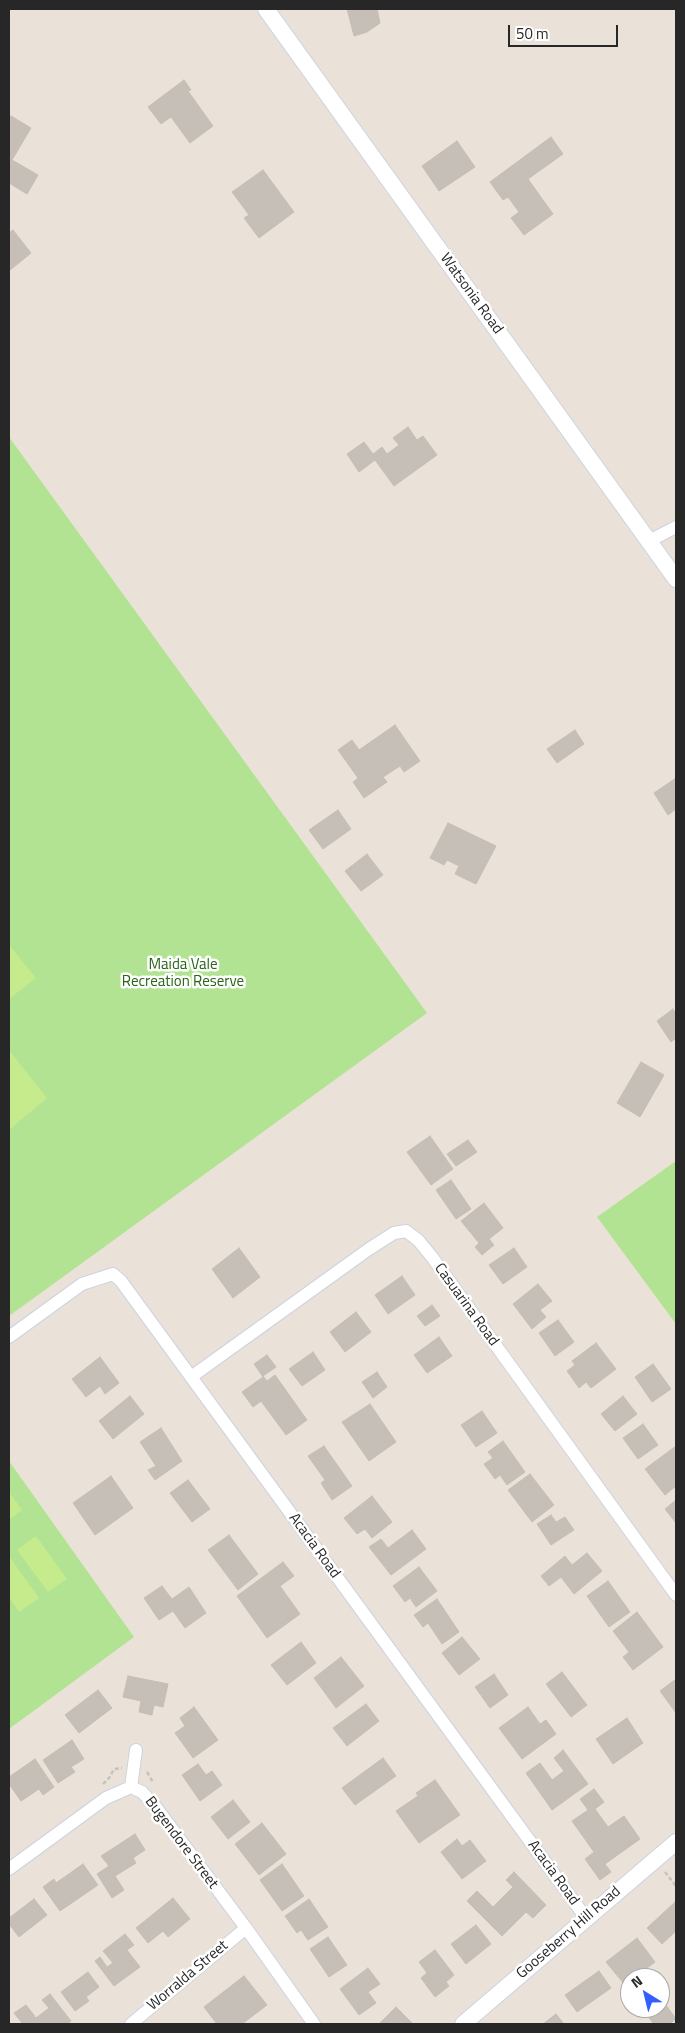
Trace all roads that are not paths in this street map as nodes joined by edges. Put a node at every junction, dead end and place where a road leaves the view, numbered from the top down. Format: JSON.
{"nodes":[{"id":1,"x":266,"y":9,"type":"edge"},
{"id":2,"x":676,"y":527,"type":"edge"},
{"id":3,"x":649,"y":541,"type":"junction"},
{"id":4,"x":676,"y":578,"type":"edge"},
{"id":5,"x":9,"y":1337,"type":"edge"},
{"id":6,"x":190,"y":1377,"type":"junction"},
{"id":7,"x":676,"y":1595,"type":"edge"},
{"id":8,"x":136,"y":1750,"type":"dead end"},
{"id":9,"x":131,"y":1787,"type":"junction"},
{"id":10,"x":676,"y":1842,"type":"edge"},
{"id":11,"x":9,"y":1869,"type":"edge"},
{"id":12,"x":586,"y":1918,"type":"junction"},
{"id":13,"x":246,"y":1928,"type":"junction"},
{"id":14,"x":472,"y":2021,"type":"edge"},
{"id":15,"x":131,"y":2024,"type":"edge"},
{"id":16,"x":314,"y":2024,"type":"edge"}],
"edges":[{"from":1,"to":3,"type":"street","name":"Watsonia Road"},
{"from":2,"to":3,"type":"street"},
{"from":3,"to":4,"type":"street","name":"Watsonia Road"},
{"from":5,"to":6,"type":"street","name":"Acacia Road"},
{"from":6,"to":7,"type":"street","name":"Casuarina Road"},
{"from":6,"to":12,"type":"street","name":"Acacia Road"},
{"from":8,"to":9,"type":"street"},
{"from":9,"to":11,"type":"street","name":"Bugendore Street"},
{"from":9,"to":13,"type":"street","name":"Bugendore Street"},
{"from":10,"to":12,"type":"street","name":"Gooseberry Hill Road"},
{"from":12,"to":14,"type":"street","name":"Gooseberry Hill Road"},
{"from":13,"to":15,"type":"street","name":"Worralda Street"},
{"from":13,"to":16,"type":"street","name":"Bugendore Street"}]}
